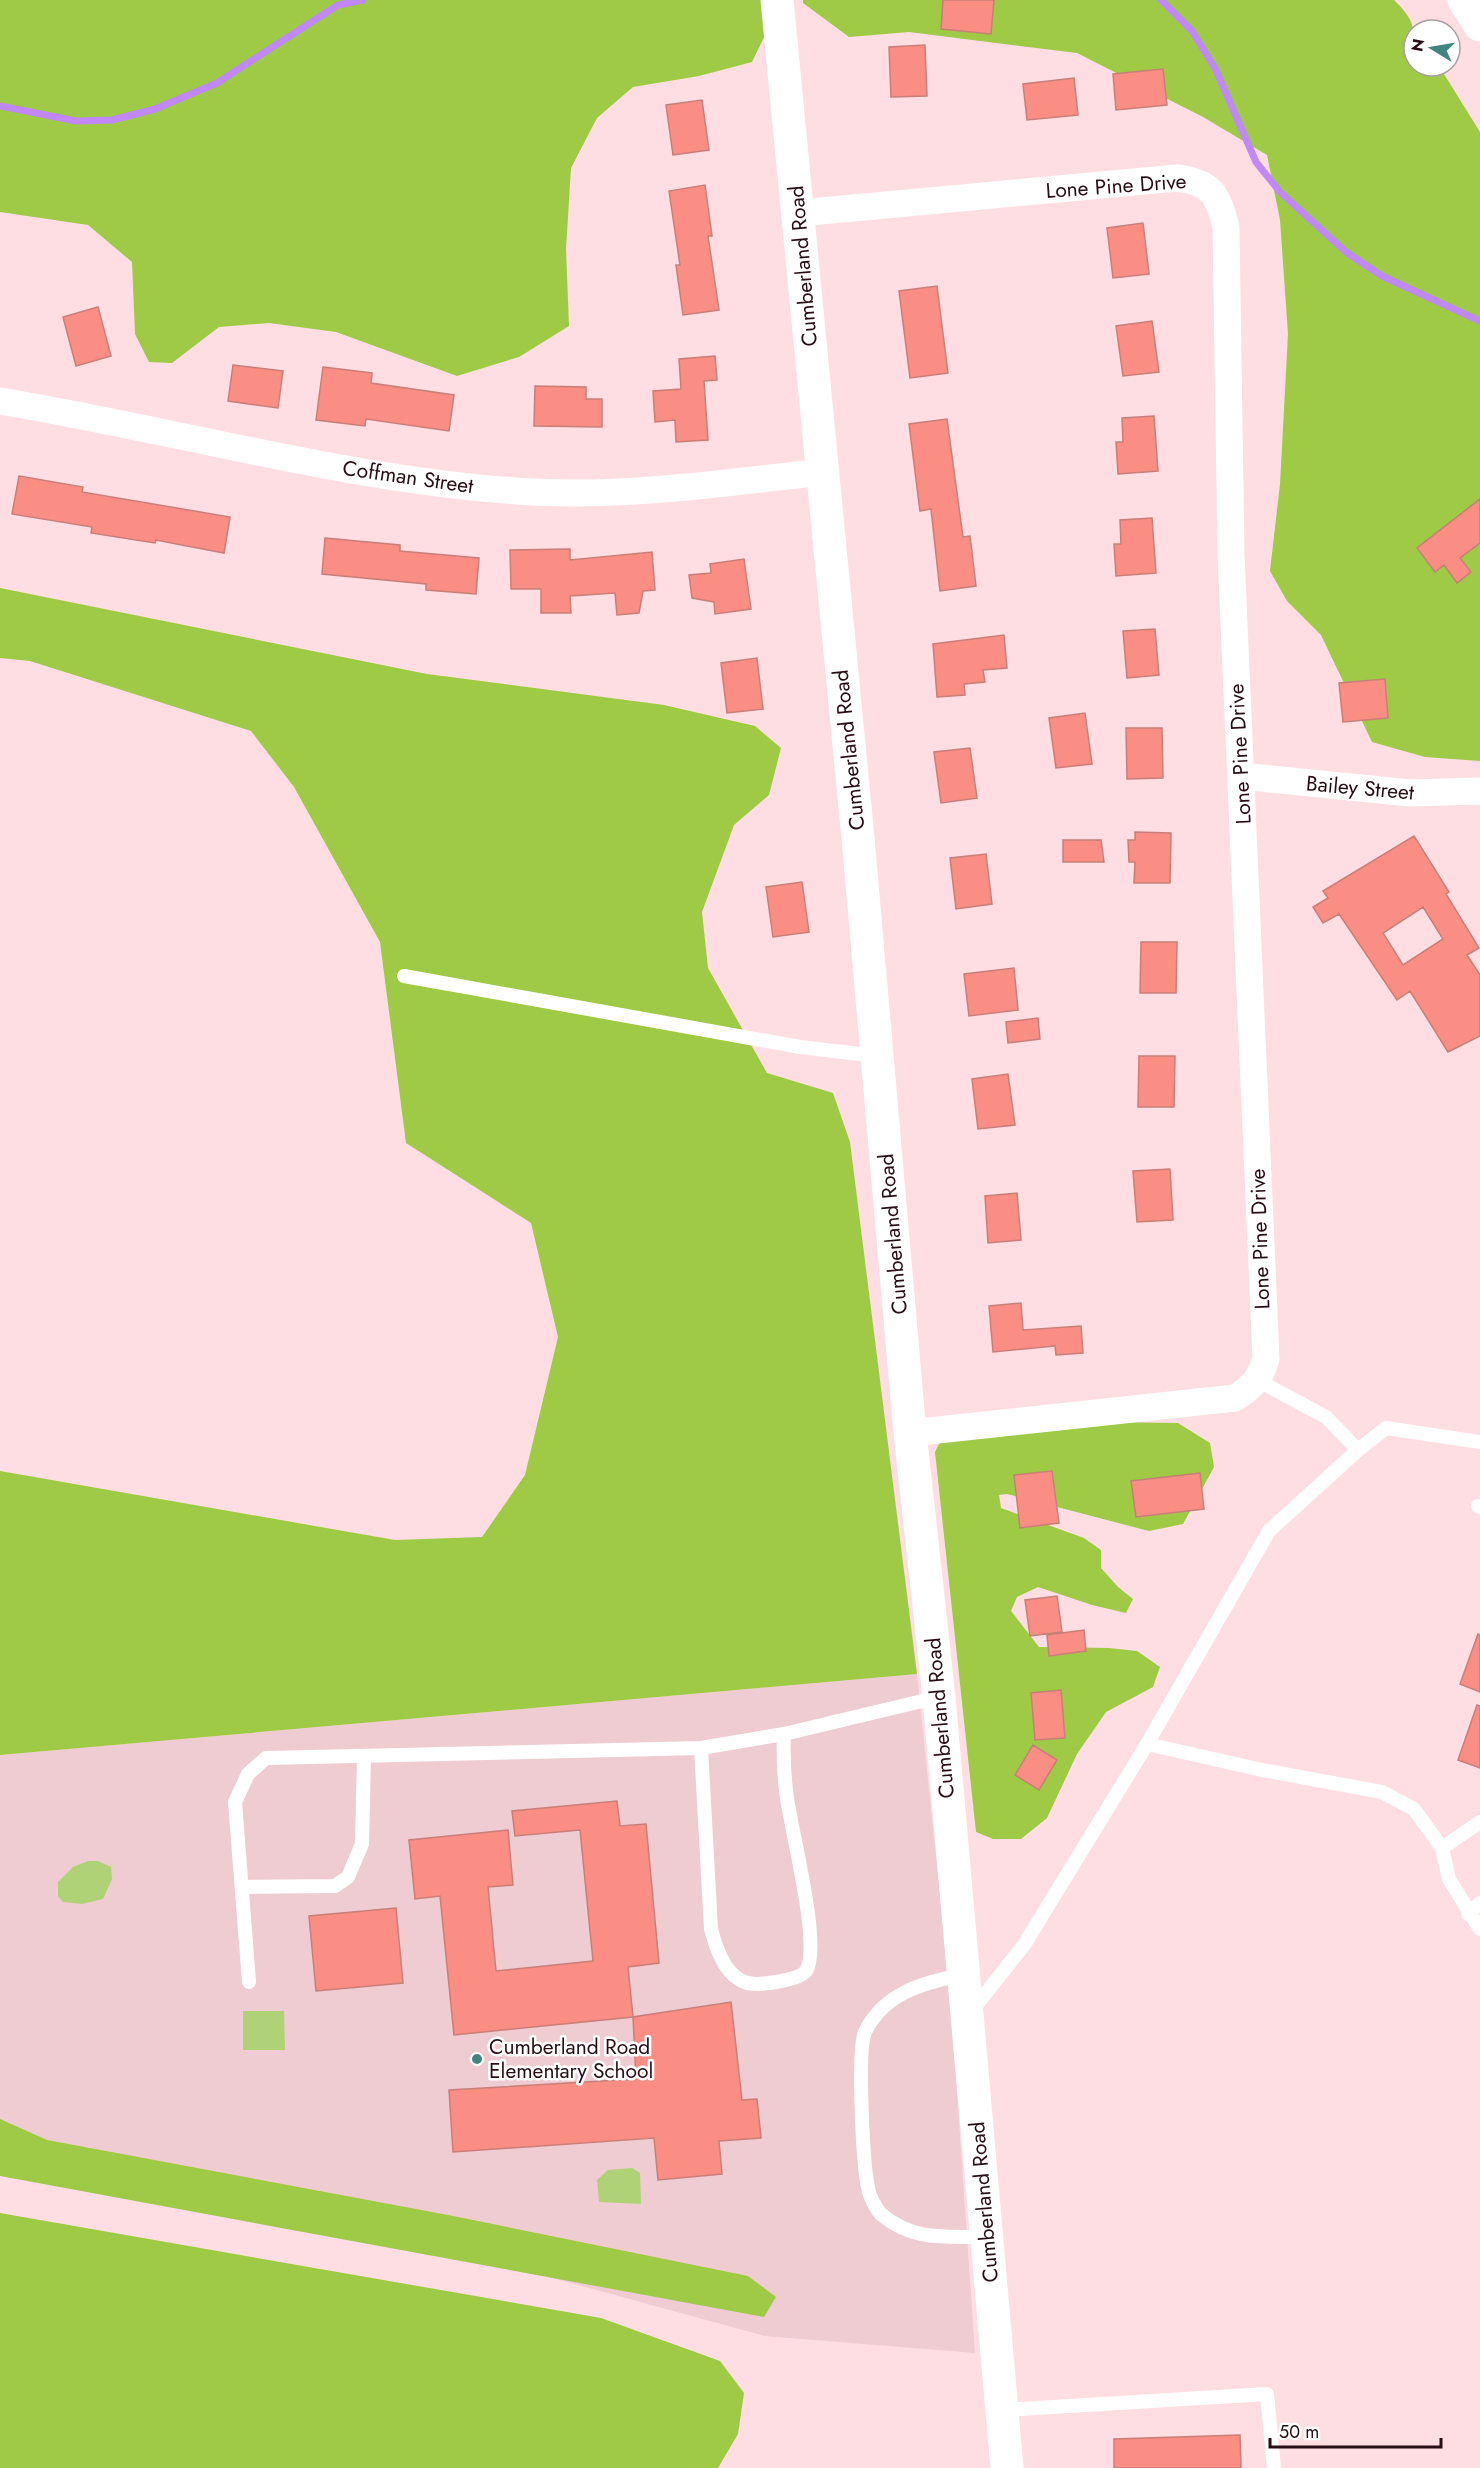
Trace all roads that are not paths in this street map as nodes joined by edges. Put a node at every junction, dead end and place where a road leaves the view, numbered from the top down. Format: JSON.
{"nodes":[{"id":1,"x":777,"y":0,"type":"edge"},
{"id":2,"x":1464,"y":0,"type":"edge"},
{"id":3,"x":1480,"y":25,"type":"edge"},
{"id":4,"x":799,"y":213,"type":"junction"},
{"id":5,"x":0,"y":401,"type":"edge"},
{"id":6,"x":821,"y":472,"type":"junction"},
{"id":7,"x":1241,"y":776,"type":"junction"},
{"id":8,"x":1480,"y":791,"type":"edge"},
{"id":9,"x":404,"y":976,"type":"dead end"},
{"id":10,"x":877,"y":1056,"type":"junction"},
{"id":11,"x":1257,"y":1380,"type":"junction"},
{"id":12,"x":910,"y":1433,"type":"junction"},
{"id":13,"x":1480,"y":1442,"type":"edge"},
{"id":14,"x":1358,"y":1450,"type":"junction"},
{"id":15,"x":939,"y":1697,"type":"junction"},
{"id":16,"x":784,"y":1734,"type":"junction"},
{"id":17,"x":1147,"y":1744,"type":"junction"},
{"id":18,"x":701,"y":1748,"type":"junction"},
{"id":19,"x":364,"y":1756,"type":"junction"},
{"id":20,"x":1480,"y":1822,"type":"edge"},
{"id":21,"x":1442,"y":1848,"type":"junction"},
{"id":22,"x":242,"y":1887,"type":"junction"},
{"id":23,"x":1480,"y":1903,"type":"edge"},
{"id":24,"x":1468,"y":1914,"type":"junction"},
{"id":25,"x":1480,"y":1929,"type":"edge"},
{"id":26,"x":963,"y":1975,"type":"junction"},
{"id":27,"x":249,"y":1982,"type":"dead end"},
{"id":28,"x":967,"y":2017,"type":"junction"},
{"id":29,"x":987,"y":2237,"type":"junction"},
{"id":30,"x":1002,"y":2410,"type":"junction"},
{"id":31,"x":1007,"y":2468,"type":"edge"},
{"id":32,"x":1274,"y":2468,"type":"edge"}],
"edges":[{"from":1,"to":4,"type":"main road","name":"Cumberland Road"},
{"from":2,"to":3,"type":"main road"},
{"from":4,"to":6,"type":"main road","name":"Cumberland Road"},
{"from":4,"to":7,"type":"street","name":"Lone Pine Drive"},
{"from":5,"to":6,"type":"street","name":"Coffman Street"},
{"from":6,"to":10,"type":"main road","name":"Cumberland Road"},
{"from":7,"to":8,"type":"street","name":"Bailey Street"},
{"from":7,"to":11,"type":"street","name":"Lone Pine Drive"},
{"from":9,"to":10,"type":"lane"},
{"from":10,"to":12,"type":"main road","name":"Cumberland Road"},
{"from":11,"to":12,"type":"street"},
{"from":11,"to":14,"type":"lane"},
{"from":12,"to":15,"type":"main road","name":"Cumberland Road"},
{"from":13,"to":14,"type":"lane"},
{"from":14,"to":17,"type":"lane"},
{"from":15,"to":16,"type":"lane"},
{"from":15,"to":26,"type":"main road","name":"Cumberland Road"},
{"from":16,"to":18,"type":"lane"},
{"from":16,"to":18,"type":"lane"},
{"from":17,"to":21,"type":"lane"},
{"from":17,"to":28,"type":"lane"},
{"from":18,"to":19,"type":"lane"},
{"from":19,"to":22,"type":"lane"},
{"from":19,"to":22,"type":"lane"},
{"from":20,"to":21,"type":"lane"},
{"from":21,"to":24,"type":"lane"},
{"from":22,"to":27,"type":"lane"},
{"from":23,"to":24,"type":"lane"},
{"from":24,"to":25,"type":"lane"},
{"from":26,"to":28,"type":"main road","name":"Cumberland Road"},
{"from":26,"to":29,"type":"lane"},
{"from":28,"to":29,"type":"main road","name":"Cumberland Road"},
{"from":29,"to":30,"type":"main road","name":"Cumberland Road"},
{"from":30,"to":31,"type":"main road","name":"Cumberland Road"},
{"from":30,"to":32,"type":"lane"}]}
